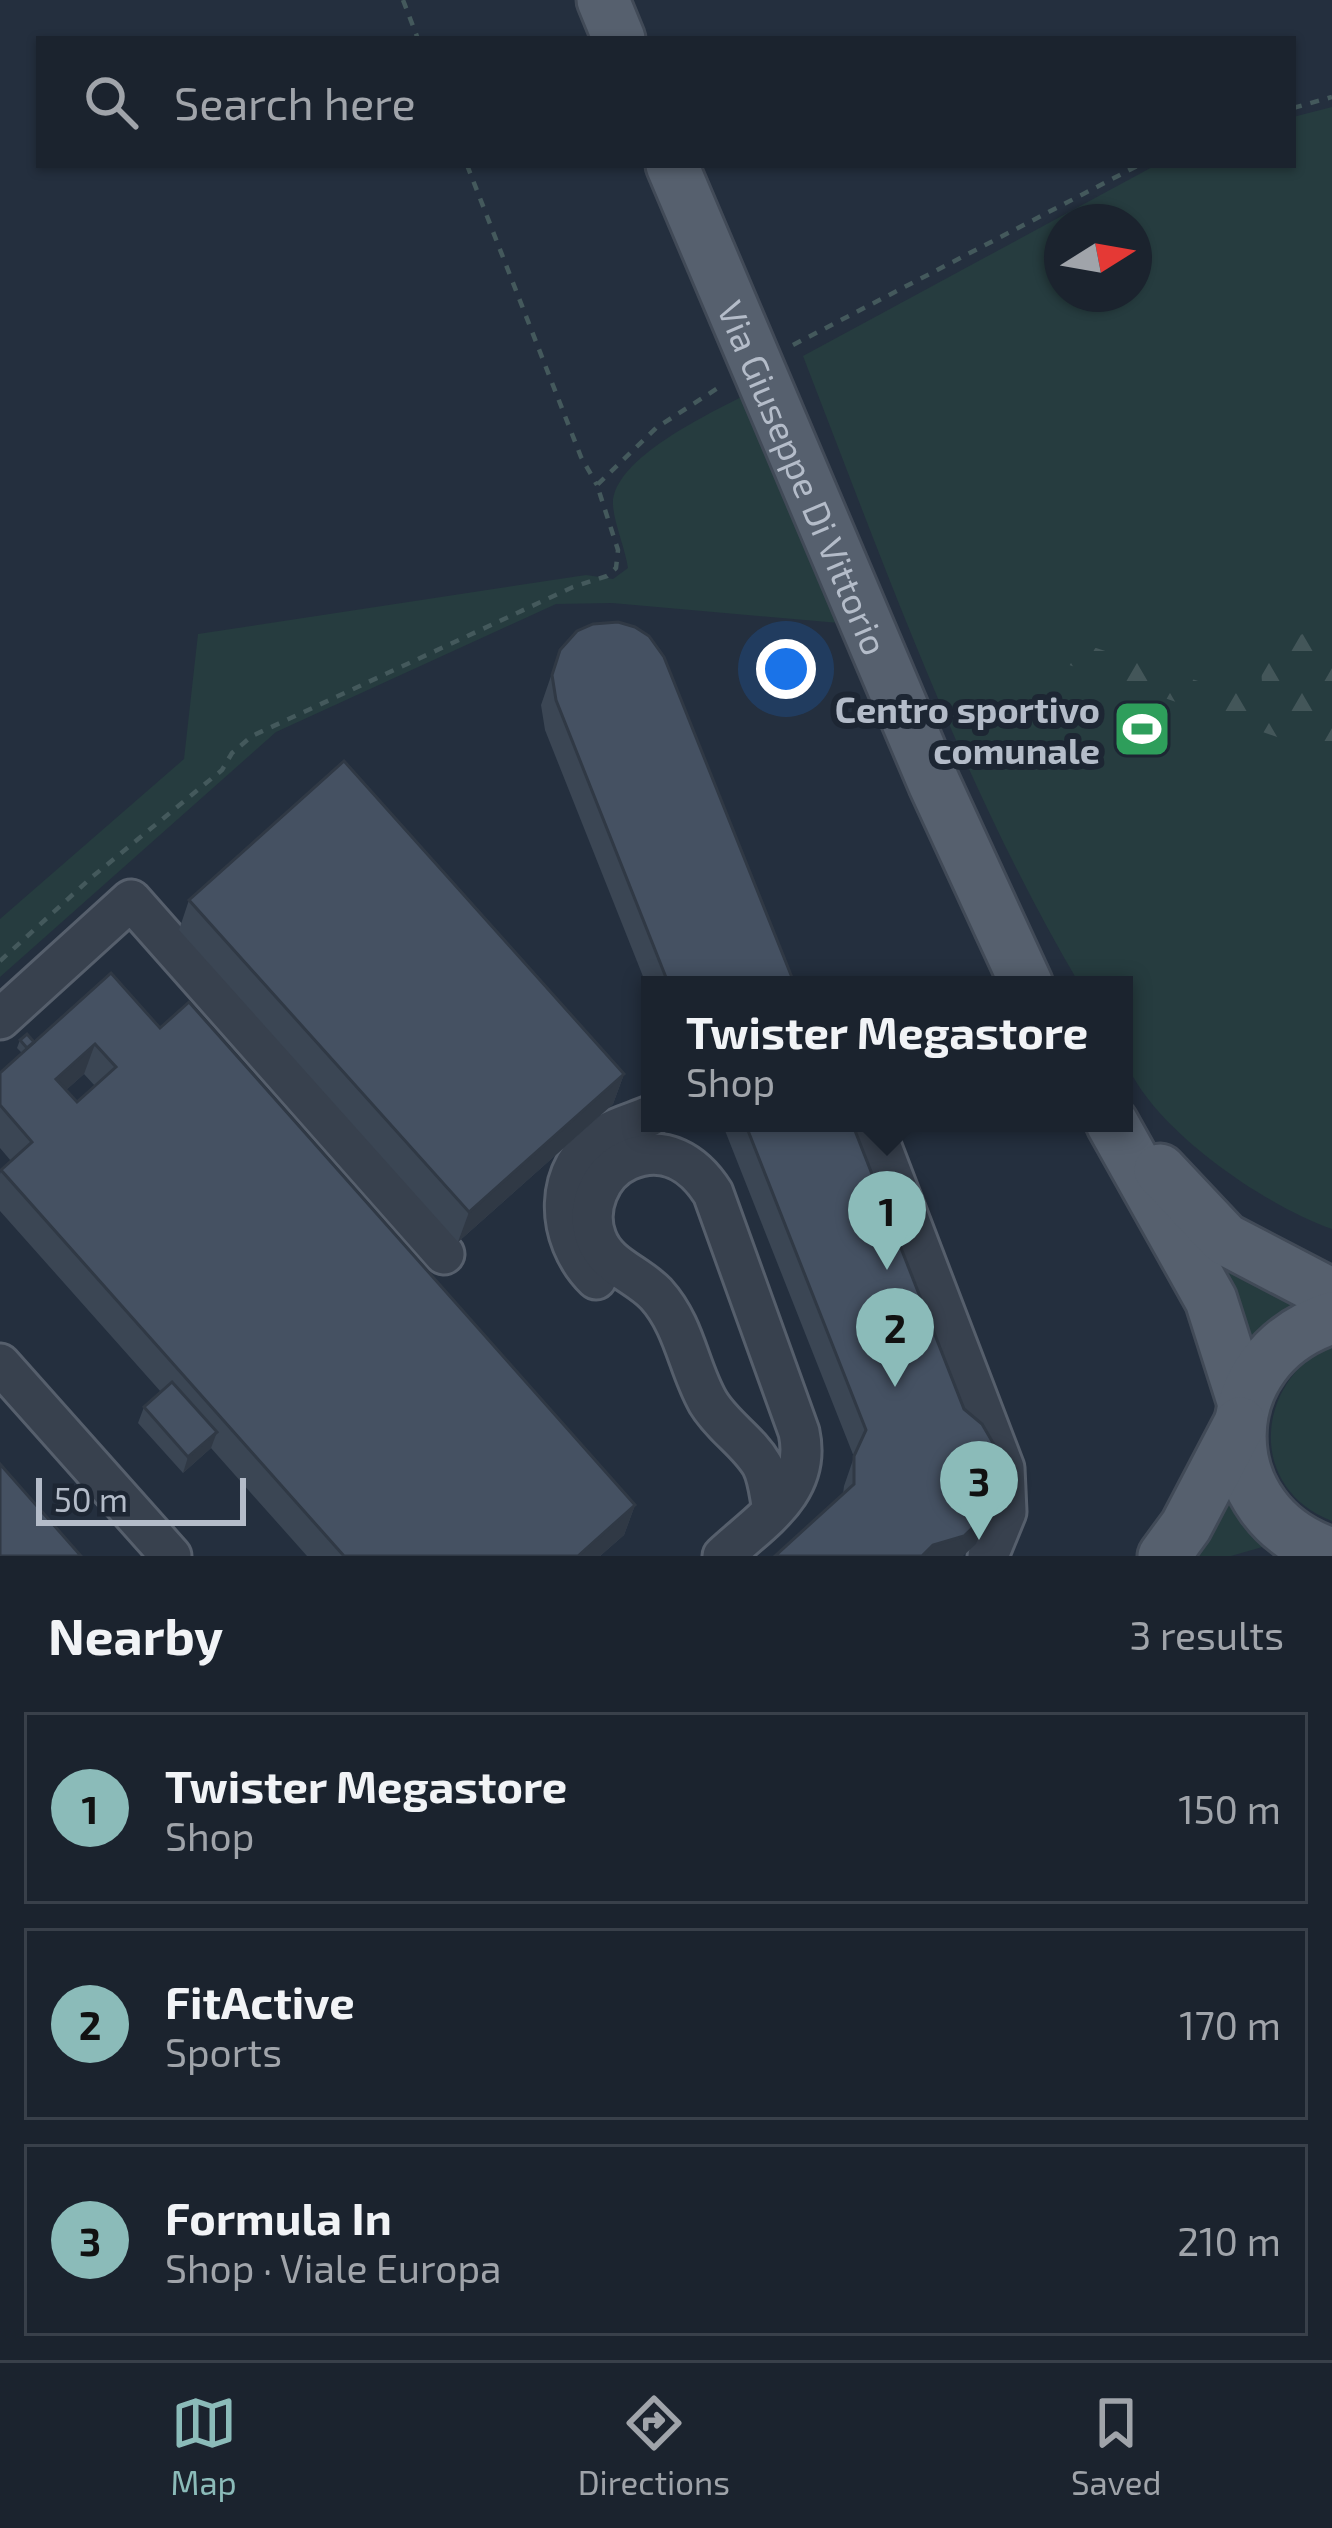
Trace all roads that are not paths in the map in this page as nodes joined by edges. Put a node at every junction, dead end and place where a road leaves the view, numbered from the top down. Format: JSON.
{"nodes":[{"id":1,"x":603,"y":0,"type":"edge"},
{"id":2,"x":618,"y":36,"type":"edge"},
{"id":3,"x":673,"y":168,"type":"edge"},
{"id":4,"x":1024,"y":976,"type":"edge"},
{"id":5,"x":0,"y":1019,"type":"edge"},
{"id":6,"x":641,"y":1120,"type":"edge"},
{"id":7,"x":875,"y":1132,"type":"edge"},
{"id":8,"x":1119,"y":1132,"type":"edge"},
{"id":9,"x":1123,"y":1132,"type":"edge"},
{"id":10,"x":444,"y":1254,"type":"dead end"},
{"id":11,"x":1332,"y":1295,"type":"edge"},
{"id":12,"x":671,"y":1315,"type":"junction"},
{"id":13,"x":1332,"y":1318,"type":"edge"},
{"id":14,"x":0,"y":1364,"type":"edge"},
{"id":15,"x":1242,"y":1413,"type":"junction"},
{"id":16,"x":773,"y":1510,"type":"junction"},
{"id":17,"x":1306,"y":1552,"type":"edge"},
{"id":18,"x":171,"y":1556,"type":"edge"},
{"id":19,"x":724,"y":1556,"type":"edge"},
{"id":20,"x":988,"y":1556,"type":"edge"},
{"id":21,"x":1164,"y":1556,"type":"edge"}],
"edges":[{"from":1,"to":2,"type":"main road"},
{"from":3,"to":4,"type":"main road","name":"Via Giuseppe Di Vittorio"},
{"from":5,"to":10,"type":"lane"},
{"from":6,"to":12,"type":"lane"},
{"from":7,"to":20,"type":"lane"},
{"from":8,"to":15,"type":"main road"},
{"from":9,"to":11,"type":"main road"},
{"from":12,"to":16,"type":"lane"},
{"from":12,"to":16,"type":"lane"},
{"from":13,"to":15,"type":"main road"},
{"from":14,"to":18,"type":"lane"},
{"from":15,"to":17,"type":"main road"},
{"from":15,"to":21,"type":"main road"},
{"from":16,"to":19,"type":"lane"}]}
